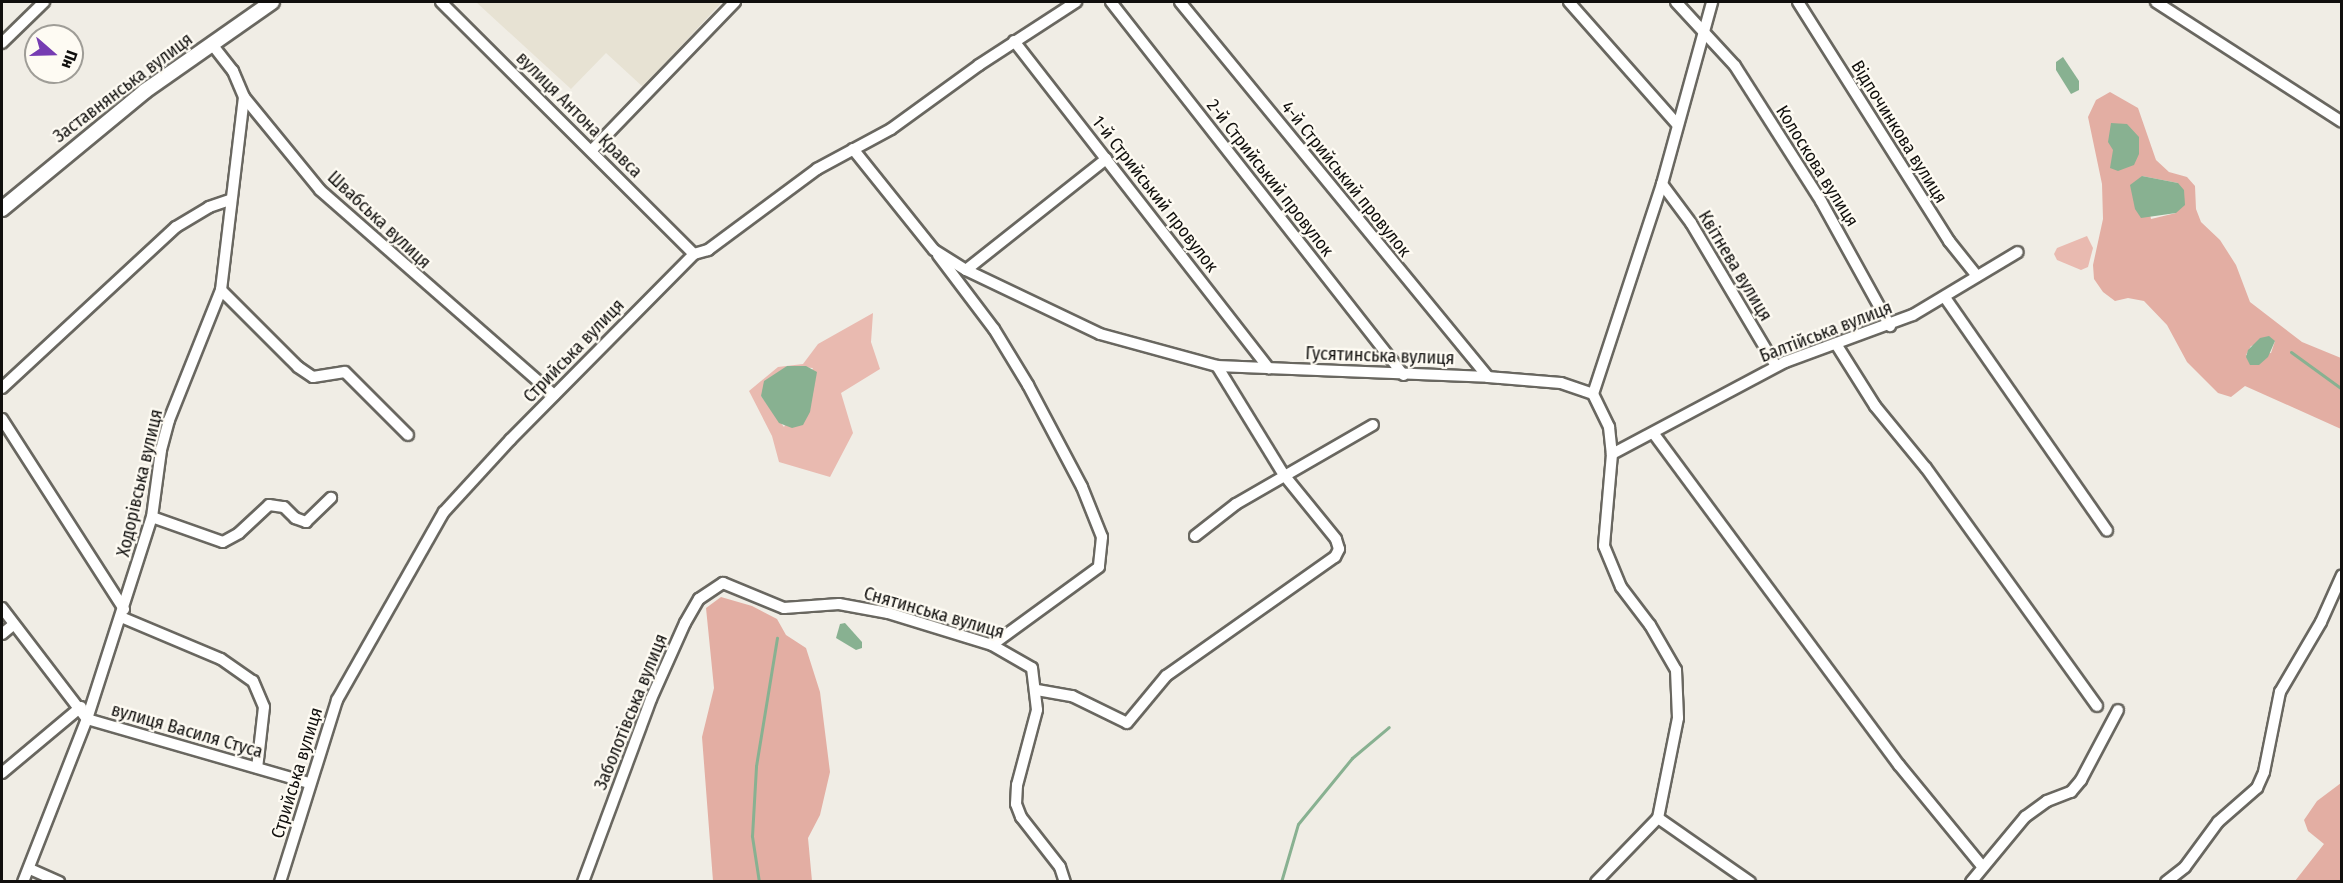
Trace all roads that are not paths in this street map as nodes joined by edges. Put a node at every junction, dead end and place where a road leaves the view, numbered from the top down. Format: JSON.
{"nodes":[{"id":1,"x":44,"y":2,"type":"edge"},
{"id":2,"x":272,"y":2,"type":"edge"},
{"id":3,"x":441,"y":2,"type":"edge"},
{"id":4,"x":735,"y":2,"type":"edge"},
{"id":5,"x":1076,"y":2,"type":"edge"},
{"id":6,"x":1111,"y":2,"type":"edge"},
{"id":7,"x":1180,"y":2,"type":"edge"},
{"id":8,"x":1569,"y":2,"type":"edge"},
{"id":9,"x":1676,"y":2,"type":"edge"},
{"id":10,"x":1712,"y":2,"type":"edge"},
{"id":11,"x":1798,"y":2,"type":"edge"},
{"id":12,"x":2156,"y":2,"type":"edge"},
{"id":13,"x":1703,"y":32,"type":"junction"},
{"id":14,"x":1014,"y":40,"type":"junction"},
{"id":15,"x":2,"y":43,"type":"edge"},
{"id":16,"x":212,"y":43,"type":"junction"},
{"id":17,"x":244,"y":97,"type":"junction"},
{"id":18,"x":2342,"y":123,"type":"edge"},
{"id":19,"x":1677,"y":124,"type":"junction"},
{"id":20,"x":853,"y":149,"type":"junction"},
{"id":21,"x":592,"y":150,"type":"junction"},
{"id":22,"x":1106,"y":159,"type":"junction"},
{"id":23,"x":1662,"y":184,"type":"junction"},
{"id":24,"x":229,"y":200,"type":"junction"},
{"id":25,"x":2,"y":209,"type":"edge"},
{"id":26,"x":934,"y":250,"type":"junction"},
{"id":27,"x":2018,"y":252,"type":"dead end"},
{"id":28,"x":694,"y":254,"type":"junction"},
{"id":29,"x":966,"y":270,"type":"junction"},
{"id":30,"x":1977,"y":276,"type":"junction"},
{"id":31,"x":221,"y":290,"type":"junction"},
{"id":32,"x":1946,"y":299,"type":"junction"},
{"id":33,"x":1890,"y":326,"type":"junction"},
{"id":34,"x":1836,"y":344,"type":"junction"},
{"id":35,"x":1217,"y":366,"type":"junction"},
{"id":36,"x":1776,"y":366,"type":"junction"},
{"id":37,"x":1269,"y":368,"type":"junction"},
{"id":38,"x":1403,"y":375,"type":"junction"},
{"id":39,"x":1488,"y":377,"type":"junction"},
{"id":40,"x":2,"y":388,"type":"edge"},
{"id":41,"x":1593,"y":394,"type":"junction"},
{"id":42,"x":554,"y":395,"type":"junction"},
{"id":43,"x":2,"y":419,"type":"edge"},
{"id":44,"x":1372,"y":425,"type":"dead end"},
{"id":45,"x":1654,"y":434,"type":"junction"},
{"id":46,"x":408,"y":435,"type":"dead end"},
{"id":47,"x":1612,"y":454,"type":"junction"},
{"id":48,"x":1284,"y":475,"type":"junction"},
{"id":49,"x":331,"y":498,"type":"dead end"},
{"id":50,"x":152,"y":517,"type":"junction"},
{"id":51,"x":2107,"y":531,"type":"dead end"},
{"id":52,"x":1195,"y":536,"type":"dead end"},
{"id":53,"x":2342,"y":575,"type":"edge"},
{"id":54,"x":738,"y":587,"type":"joint"},
{"id":55,"x":2,"y":608,"type":"edge"},
{"id":56,"x":123,"y":613,"type":"junction"},
{"id":57,"x":13,"y":625,"type":"junction"},
{"id":58,"x":2,"y":634,"type":"edge"},
{"id":59,"x":992,"y":645,"type":"junction"},
{"id":60,"x":1037,"y":690,"type":"junction"},
{"id":61,"x":2097,"y":706,"type":"dead end"},
{"id":62,"x":81,"y":707,"type":"junction"},
{"id":63,"x":2118,"y":710,"type":"dead end"},
{"id":64,"x":87,"y":720,"type":"junction"},
{"id":65,"x":257,"y":768,"type":"junction"},
{"id":66,"x":2,"y":773,"type":"edge"},
{"id":67,"x":309,"y":783,"type":"junction"},
{"id":68,"x":1658,"y":818,"type":"junction"},
{"id":69,"x":1982,"y":866,"type":"junction"},
{"id":70,"x":30,"y":869,"type":"junction"},
{"id":71,"x":22,"y":882,"type":"edge"},
{"id":72,"x":59,"y":882,"type":"edge"},
{"id":73,"x":280,"y":882,"type":"edge"},
{"id":74,"x":583,"y":882,"type":"edge"},
{"id":75,"x":1065,"y":882,"type":"edge"},
{"id":76,"x":1596,"y":882,"type":"edge"},
{"id":77,"x":1750,"y":882,"type":"edge"},
{"id":78,"x":1971,"y":882,"type":"edge"},
{"id":79,"x":2166,"y":882,"type":"edge"}],
"edges":[{"from":1,"to":15,"type":"street"},
{"from":2,"to":16,"type":"street","name":"Заставнянська вулиця"},
{"from":3,"to":21,"type":"street","name":"вулиця Антона Кравса"},
{"from":4,"to":21,"type":"street"},
{"from":5,"to":14,"type":"street","name":"Стрийська вулиця"},
{"from":6,"to":38,"type":"street","name":"2-й Стрийський провулок"},
{"from":7,"to":39,"type":"street","name":"4-й Стрийський провулок"},
{"from":8,"to":19,"type":"street"},
{"from":9,"to":13,"type":"street","name":"Колоскова вулиця"},
{"from":10,"to":13,"type":"street"},
{"from":11,"to":30,"type":"street","name":"Відпочинкова вулиця"},
{"from":12,"to":18,"type":"street"},
{"from":13,"to":19,"type":"street"},
{"from":13,"to":33,"type":"street","name":"Колоскова вулиця"},
{"from":14,"to":20,"type":"street","name":"Стрийська вулиця"},
{"from":14,"to":22,"type":"street","name":"1-й Стрийський провулок"},
{"from":16,"to":17,"type":"street","name":"Швабська вулиця"},
{"from":16,"to":25,"type":"street","name":"Заставнянська вулиця"},
{"from":17,"to":24,"type":"street","name":"Ходорівська вулиця"},
{"from":17,"to":42,"type":"street","name":"Швабська вулиця"},
{"from":19,"to":23,"type":"street"},
{"from":20,"to":26,"type":"street"},
{"from":20,"to":28,"type":"street","name":"Стрийська вулиця"},
{"from":21,"to":28,"type":"street","name":"вулиця Антона Кравса"},
{"from":22,"to":29,"type":"street"},
{"from":22,"to":37,"type":"street","name":"1-й Стрийський провулок"},
{"from":23,"to":36,"type":"street","name":"Квітнева вулиця"},
{"from":23,"to":41,"type":"street"},
{"from":24,"to":31,"type":"street","name":"Ходорівська вулиця"},
{"from":24,"to":40,"type":"street"},
{"from":26,"to":29,"type":"street","name":"Гусятинська вулиця"},
{"from":26,"to":59,"type":"street"},
{"from":27,"to":30,"type":"street","name":"Балтійська вулиця"},
{"from":28,"to":42,"type":"street","name":"Стрийська вулиця"},
{"from":29,"to":35,"type":"street","name":"Гусятинська вулиця"},
{"from":30,"to":32,"type":"street","name":"Балтійська вулиця"},
{"from":31,"to":46,"type":"street"},
{"from":31,"to":50,"type":"street","name":"Ходорівська вулиця"},
{"from":32,"to":33,"type":"street","name":"Балтійська вулиця"},
{"from":32,"to":51,"type":"street"},
{"from":33,"to":34,"type":"street","name":"Балтійська вулиця"},
{"from":34,"to":36,"type":"street","name":"Балтійська вулиця"},
{"from":34,"to":61,"type":"street"},
{"from":35,"to":37,"type":"street","name":"Гусятинська вулиця"},
{"from":35,"to":48,"type":"street"},
{"from":36,"to":45,"type":"street","name":"Балтійська вулиця"},
{"from":37,"to":38,"type":"street","name":"Гусятинська вулиця"},
{"from":38,"to":39,"type":"street","name":"Гусятинська вулиця"},
{"from":39,"to":41,"type":"street","name":"Гусятинська вулиця"},
{"from":41,"to":47,"type":"street"},
{"from":42,"to":67,"type":"street","name":"Стрийська вулиця"},
{"from":43,"to":56,"type":"street"},
{"from":44,"to":48,"type":"street"},
{"from":45,"to":47,"type":"street","name":"Балтійська вулиця"},
{"from":45,"to":69,"type":"street"},
{"from":47,"to":68,"type":"street"},
{"from":48,"to":52,"type":"street"},
{"from":48,"to":60,"type":"street"},
{"from":49,"to":50,"type":"street"},
{"from":50,"to":56,"type":"street","name":"Ходорівська вулиця"},
{"from":53,"to":79,"type":"street"},
{"from":54,"to":59,"type":"street","name":"Снятинська вулиця"},
{"from":54,"to":74,"type":"street","name":"Заболотівська вулиця"},
{"from":55,"to":57,"type":"street","name":"вулиця Василя Стуса"},
{"from":56,"to":64,"type":"street","name":"Ходорівська вулиця"},
{"from":56,"to":65,"type":"street"},
{"from":57,"to":58,"type":"street"},
{"from":57,"to":62,"type":"street","name":"вулиця Василя Стуса"},
{"from":59,"to":60,"type":"street","name":"Снятинська вулиця"},
{"from":60,"to":75,"type":"street","name":"Снятинська вулиця"},
{"from":62,"to":64,"type":"street","name":"вулиця Василя Стуса"},
{"from":62,"to":66,"type":"street"},
{"from":63,"to":69,"type":"street"},
{"from":64,"to":65,"type":"street","name":"вулиця Василя Стуса"},
{"from":64,"to":70,"type":"street","name":"Ходорівська вулиця"},
{"from":65,"to":67,"type":"street","name":"вулиця Василя Стуса"},
{"from":67,"to":73,"type":"street","name":"Стрийська вулиця"},
{"from":68,"to":76,"type":"street"},
{"from":68,"to":77,"type":"street"},
{"from":69,"to":78,"type":"street"},
{"from":70,"to":71,"type":"street","name":"Ходорівська вулиця"},
{"from":70,"to":72,"type":"street"}]}
